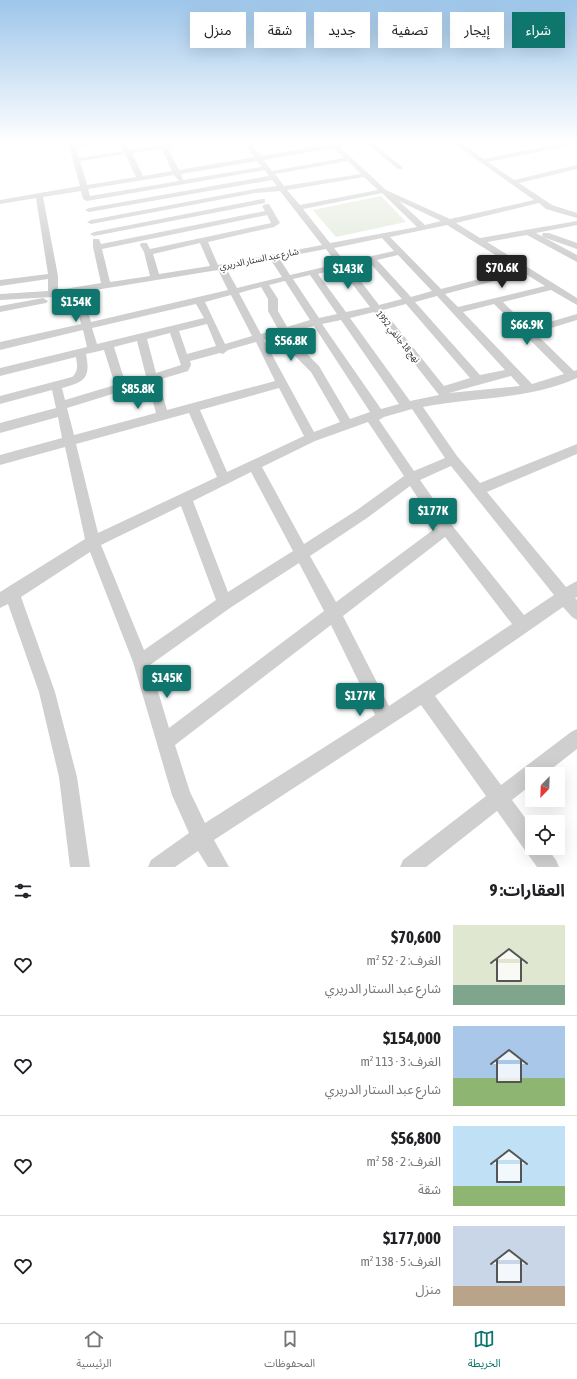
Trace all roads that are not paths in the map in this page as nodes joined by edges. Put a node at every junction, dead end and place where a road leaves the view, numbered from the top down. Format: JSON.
{"nodes":[{"id":1,"x":82,"y":182,"type":"edge"},
{"id":2,"x":115,"y":182,"type":"edge"},
{"id":3,"x":178,"y":182,"type":"edge"},
{"id":4,"x":181,"y":182,"type":"edge"},
{"id":5,"x":227,"y":182,"type":"edge"},
{"id":6,"x":278,"y":182,"type":"edge"},
{"id":7,"x":318,"y":182,"type":"edge"},
{"id":8,"x":373,"y":182,"type":"edge"},
{"id":9,"x":513,"y":182,"type":"edge"},
{"id":10,"x":84,"y":188,"type":"junction"},
{"id":11,"x":283,"y":188,"type":"junction"},
{"id":12,"x":255,"y":190,"type":"junction"},
{"id":13,"x":383,"y":191,"type":"junction"},
{"id":14,"x":188,"y":192,"type":"junction"},
{"id":15,"x":38,"y":196,"type":"junction"},
{"id":16,"x":87,"y":199,"type":"junction"},
{"id":17,"x":539,"y":201,"type":"junction"},
{"id":18,"x":0,"y":202,"type":"edge"},
{"id":19,"x":262,"y":202,"type":"junction"},
{"id":20,"x":194,"y":203,"type":"junction"},
{"id":21,"x":297,"y":208,"type":"junction"},
{"id":22,"x":89,"y":210,"type":"junction"},
{"id":23,"x":270,"y":212,"type":"junction"},
{"id":24,"x":201,"y":214,"type":"junction"},
{"id":25,"x":577,"y":216,"type":"edge"},
{"id":26,"x":447,"y":221,"type":"junction"},
{"id":27,"x":91,"y":222,"type":"junction"},
{"id":28,"x":577,"y":223,"type":"edge"},
{"id":29,"x":208,"y":225,"type":"junction"},
{"id":30,"x":423,"y":228,"type":"junction"},
{"id":31,"x":531,"y":232,"type":"junction"},
{"id":32,"x":94,"y":234,"type":"junction"},
{"id":33,"x":384,"y":235,"type":"junction"},
{"id":34,"x":215,"y":238,"type":"junction"},
{"id":35,"x":141,"y":239,"type":"junction"},
{"id":36,"x":203,"y":241,"type":"junction"},
{"id":37,"x":479,"y":241,"type":"junction"},
{"id":38,"x":328,"y":246,"type":"junction"},
{"id":39,"x":577,"y":246,"type":"edge"},
{"id":40,"x":97,"y":247,"type":"junction"},
{"id":41,"x":148,"y":252,"type":"junction"},
{"id":42,"x":399,"y":252,"type":"junction"},
{"id":43,"x":273,"y":256,"type":"junction"},
{"id":44,"x":371,"y":258,"type":"junction"},
{"id":45,"x":577,"y":259,"type":"edge"},
{"id":46,"x":342,"y":265,"type":"junction"},
{"id":47,"x":218,"y":267,"type":"junction"},
{"id":48,"x":526,"y":270,"type":"junction"},
{"id":49,"x":312,"y":272,"type":"junction"},
{"id":50,"x":53,"y":276,"type":"junction"},
{"id":51,"x":155,"y":278,"type":"junction"},
{"id":52,"x":287,"y":278,"type":"junction"},
{"id":53,"x":0,"y":283,"type":"edge"},
{"id":54,"x":264,"y":284,"type":"junction"},
{"id":55,"x":106,"y":286,"type":"junction"},
{"id":56,"x":552,"y":287,"type":"junction"},
{"id":57,"x":234,"y":291,"type":"junction"},
{"id":58,"x":79,"y":293,"type":"junction"},
{"id":59,"x":439,"y":293,"type":"junction"},
{"id":60,"x":53,"y":294,"type":"junction"},
{"id":61,"x":0,"y":297,"type":"edge"},
{"id":62,"x":199,"y":300,"type":"junction"},
{"id":63,"x":409,"y":300,"type":"junction"},
{"id":64,"x":496,"y":301,"type":"junction"},
{"id":65,"x":577,"y":302,"type":"edge"},
{"id":66,"x":0,"y":309,"type":"edge"},
{"id":67,"x":376,"y":309,"type":"junction"},
{"id":68,"x":456,"y":311,"type":"junction"},
{"id":69,"x":343,"y":316,"type":"junction"},
{"id":70,"x":577,"y":317,"type":"edge"},
{"id":71,"x":210,"y":320,"type":"junction"},
{"id":72,"x":316,"y":322,"type":"junction"},
{"id":73,"x":88,"y":326,"type":"junction"},
{"id":74,"x":174,"y":329,"type":"junction"},
{"id":75,"x":285,"y":332,"type":"junction"},
{"id":76,"x":528,"y":332,"type":"junction"},
{"id":77,"x":141,"y":337,"type":"junction"},
{"id":78,"x":258,"y":339,"type":"junction"},
{"id":79,"x":0,"y":346,"type":"edge"},
{"id":80,"x":108,"y":346,"type":"junction"},
{"id":81,"x":93,"y":350,"type":"junction"},
{"id":82,"x":223,"y":350,"type":"junction"},
{"id":83,"x":80,"y":353,"type":"junction"},
{"id":84,"x":184,"y":359,"type":"junction"},
{"id":85,"x":0,"y":372,"type":"edge"},
{"id":86,"x":513,"y":372,"type":"junction"},
{"id":87,"x":574,"y":375,"type":"edge"},
{"id":88,"x":152,"y":378,"type":"junction"},
{"id":89,"x":478,"y":380,"type":"junction"},
{"id":90,"x":282,"y":383,"type":"junction"},
{"id":91,"x":56,"y":385,"type":"junction"},
{"id":92,"x":121,"y":388,"type":"junction"},
{"id":93,"x":530,"y":389,"type":"junction"},
{"id":94,"x":444,"y":395,"type":"junction"},
{"id":95,"x":0,"y":400,"type":"edge"},
{"id":96,"x":411,"y":406,"type":"junction"},
{"id":97,"x":61,"y":408,"type":"junction"},
{"id":98,"x":193,"y":408,"type":"junction"},
{"id":99,"x":163,"y":416,"type":"junction"},
{"id":100,"x":375,"y":417,"type":"junction"},
{"id":101,"x":347,"y":424,"type":"junction"},
{"id":102,"x":0,"y":428,"type":"edge"},
{"id":103,"x":311,"y":438,"type":"junction"},
{"id":104,"x":69,"y":442,"type":"junction"},
{"id":105,"x":577,"y":449,"type":"edge"},
{"id":106,"x":0,"y":460,"type":"edge"},
{"id":107,"x":453,"y":460,"type":"junction"},
{"id":108,"x":254,"y":465,"type":"junction"},
{"id":109,"x":411,"y":478,"type":"junction"},
{"id":110,"x":224,"y":479,"type":"junction"},
{"id":111,"x":478,"y":490,"type":"junction"},
{"id":112,"x":185,"y":498,"type":"junction"},
{"id":113,"x":446,"y":528,"type":"junction"},
{"id":114,"x":93,"y":542,"type":"junction"},
{"id":115,"x":302,"y":554,"type":"junction"},
{"id":116,"x":571,"y":593,"type":"edge"},
{"id":117,"x":6,"y":596,"type":"edge"},
{"id":118,"x":225,"y":603,"type":"junction"},
{"id":119,"x":333,"y":612,"type":"junction"},
{"id":120,"x":577,"y":612,"type":"edge"},
{"id":121,"x":523,"y":626,"type":"junction"},
{"id":122,"x":141,"y":662,"type":"junction"},
{"id":123,"x":423,"y":694,"type":"junction"},
{"id":124,"x":386,"y":718,"type":"junction"},
{"id":125,"x":577,"y":738,"type":"edge"},
{"id":126,"x":165,"y":742,"type":"junction"},
{"id":127,"x":500,"y":799,"type":"junction"},
{"id":128,"x":525,"y":833,"type":"edge"},
{"id":129,"x":201,"y":837,"type":"junction"},
{"id":130,"x":540,"y":855,"type":"edge"},
{"id":131,"x":80,"y":867,"type":"edge"},
{"id":132,"x":158,"y":867,"type":"edge"},
{"id":133,"x":219,"y":867,"type":"edge"},
{"id":134,"x":410,"y":867,"type":"edge"},
{"id":135,"x":549,"y":867,"type":"edge"}],
"edges":[{"from":1,"to":10,"type":"street"},
{"from":2,"to":10,"type":"street"},
{"from":3,"to":16,"type":"street"},
{"from":4,"to":14,"type":"street"},
{"from":5,"to":14,"type":"street"},
{"from":6,"to":11,"type":"street","name":"نهج 18 جانفي 1952"},
{"from":7,"to":11,"type":"street"},
{"from":8,"to":13,"type":"street"},
{"from":9,"to":17,"type":"street"},
{"from":10,"to":15,"type":"street"},
{"from":10,"to":16,"type":"street"},
{"from":11,"to":12,"type":"street"},
{"from":11,"to":21,"type":"street","name":"نهج 18 جانفي 1952"},
{"from":12,"to":19,"type":"street"},
{"from":12,"to":20,"type":"street"},
{"from":13,"to":21,"type":"street"},
{"from":13,"to":26,"type":"street"},
{"from":13,"to":30,"type":"street"},
{"from":14,"to":20,"type":"street"},
{"from":14,"to":22,"type":"street"},
{"from":15,"to":18,"type":"street"},
{"from":15,"to":50,"type":"street"},
{"from":16,"to":22,"type":"street"},
{"from":17,"to":25,"type":"street"},
{"from":17,"to":26,"type":"street","name":"شارع عبد الستار الدريري"},
{"from":19,"to":23,"type":"street"},
{"from":19,"to":24,"type":"street"},
{"from":20,"to":24,"type":"street"},
{"from":20,"to":27,"type":"street"},
{"from":21,"to":38,"type":"street","name":"نهج 18 جانفي 1952"},
{"from":22,"to":27,"type":"street"},
{"from":23,"to":29,"type":"street"},
{"from":23,"to":34,"type":"street"},
{"from":24,"to":29,"type":"street"},
{"from":24,"to":32,"type":"street"},
{"from":26,"to":30,"type":"street","name":"شارع عبد الستار الدريري"},
{"from":26,"to":37,"type":"street"},
{"from":27,"to":32,"type":"street"},
{"from":28,"to":31,"type":"street"},
{"from":29,"to":34,"type":"street"},
{"from":29,"to":35,"type":"street"},
{"from":30,"to":33,"type":"street","name":"شارع عبد الستار الدريري"},
{"from":31,"to":37,"type":"street"},
{"from":31,"to":39,"type":"street"},
{"from":31,"to":45,"type":"street"},
{"from":32,"to":40,"type":"street"},
{"from":33,"to":38,"type":"street","name":"شارع عبد الستار الدريري"},
{"from":33,"to":42,"type":"street"},
{"from":34,"to":36,"type":"street"},
{"from":35,"to":40,"type":"street"},
{"from":35,"to":41,"type":"street"},
{"from":36,"to":41,"type":"street"},
{"from":36,"to":47,"type":"street"},
{"from":37,"to":48,"type":"street"},
{"from":38,"to":43,"type":"street","name":"شارع عبد الستار الدريري"},
{"from":38,"to":46,"type":"street","name":"نهج 18 جانفي 1952"},
{"from":40,"to":55,"type":"street"},
{"from":41,"to":51,"type":"street"},
{"from":42,"to":44,"type":"street"},
{"from":42,"to":59,"type":"street"},
{"from":43,"to":47,"type":"street","name":"شارع عبد الستار الدريري"},
{"from":43,"to":52,"type":"street"},
{"from":44,"to":46,"type":"street"},
{"from":44,"to":63,"type":"street"},
{"from":46,"to":49,"type":"street"},
{"from":46,"to":67,"type":"street","name":"نهج 18 جانفي 1952"},
{"from":47,"to":51,"type":"street","name":"شارع عبد الستار الدريري"},
{"from":47,"to":57,"type":"street"},
{"from":48,"to":56,"type":"street"},
{"from":48,"to":59,"type":"street"},
{"from":49,"to":52,"type":"street"},
{"from":49,"to":69,"type":"street"},
{"from":50,"to":53,"type":"street"},
{"from":50,"to":60,"type":"street"},
{"from":51,"to":55,"type":"street","name":"شارع عبد الستار الدريري"},
{"from":52,"to":54,"type":"street"},
{"from":52,"to":72,"type":"street"},
{"from":54,"to":57,"type":"street"},
{"from":54,"to":75,"type":"street"},
{"from":55,"to":58,"type":"street","name":"شارع عبد الستار الدريري"},
{"from":56,"to":64,"type":"street"},
{"from":56,"to":65,"type":"street"},
{"from":57,"to":62,"type":"street"},
{"from":57,"to":78,"type":"street"},
{"from":58,"to":60,"type":"street","name":"شارع عبد الستار الدريري"},
{"from":58,"to":66,"type":"street"},
{"from":58,"to":73,"type":"street"},
{"from":59,"to":63,"type":"street"},
{"from":59,"to":68,"type":"street"},
{"from":60,"to":61,"type":"street","name":"شارع عبد الستار الدريري"},
{"from":62,"to":71,"type":"street"},
{"from":62,"to":73,"type":"street"},
{"from":63,"to":67,"type":"street"},
{"from":63,"to":89,"type":"street"},
{"from":64,"to":68,"type":"street"},
{"from":64,"to":76,"type":"street"},
{"from":67,"to":69,"type":"street"},
{"from":67,"to":94,"type":"street","name":"نهج 18 جانفي 1952"},
{"from":68,"to":86,"type":"street"},
{"from":69,"to":72,"type":"street"},
{"from":69,"to":96,"type":"street"},
{"from":70,"to":76,"type":"street"},
{"from":71,"to":74,"type":"street"},
{"from":71,"to":82,"type":"street"},
{"from":72,"to":75,"type":"street"},
{"from":72,"to":100,"type":"street"},
{"from":73,"to":79,"type":"street"},
{"from":73,"to":81,"type":"street"},
{"from":74,"to":77,"type":"street"},
{"from":74,"to":84,"type":"street"},
{"from":75,"to":78,"type":"street"},
{"from":75,"to":101,"type":"street"},
{"from":76,"to":87,"type":"street"},
{"from":77,"to":80,"type":"street"},
{"from":77,"to":88,"type":"street"},
{"from":78,"to":82,"type":"street"},
{"from":78,"to":90,"type":"street"},
{"from":80,"to":81,"type":"street"},
{"from":80,"to":92,"type":"street"},
{"from":81,"to":83,"type":"street"},
{"from":82,"to":84,"type":"street"},
{"from":83,"to":85,"type":"street"},
{"from":83,"to":91,"type":"street"},
{"from":84,"to":88,"type":"street"},
{"from":86,"to":89,"type":"street"},
{"from":86,"to":93,"type":"street"},
{"from":87,"to":93,"type":"street"},
{"from":88,"to":92,"type":"street"},
{"from":88,"to":99,"type":"street"},
{"from":89,"to":94,"type":"street"},
{"from":90,"to":98,"type":"street"},
{"from":90,"to":103,"type":"street"},
{"from":91,"to":95,"type":"street"},
{"from":91,"to":97,"type":"street"},
{"from":92,"to":97,"type":"street"},
{"from":93,"to":94,"type":"street"},
{"from":94,"to":96,"type":"street"},
{"from":96,"to":100,"type":"street"},
{"from":96,"to":107,"type":"street"},
{"from":97,"to":102,"type":"street"},
{"from":97,"to":104,"type":"street"},
{"from":98,"to":99,"type":"street"},
{"from":98,"to":110,"type":"street"},
{"from":99,"to":104,"type":"street"},
{"from":100,"to":101,"type":"street"},
{"from":100,"to":109,"type":"street"},
{"from":101,"to":103,"type":"street"},
{"from":103,"to":108,"type":"street"},
{"from":104,"to":106,"type":"street"},
{"from":104,"to":114,"type":"street"},
{"from":105,"to":111,"type":"street"},
{"from":107,"to":109,"type":"street"},
{"from":107,"to":111,"type":"street"},
{"from":108,"to":110,"type":"street"},
{"from":108,"to":115,"type":"street"},
{"from":109,"to":113,"type":"street"},
{"from":109,"to":115,"type":"street"},
{"from":110,"to":112,"type":"street"},
{"from":111,"to":116,"type":"street"},
{"from":112,"to":114,"type":"street"},
{"from":112,"to":118,"type":"street"},
{"from":113,"to":119,"type":"street"},
{"from":113,"to":121,"type":"street"},
{"from":114,"to":117,"type":"street"},
{"from":114,"to":122,"type":"street"},
{"from":115,"to":118,"type":"street"},
{"from":115,"to":119,"type":"street"},
{"from":116,"to":120,"type":"street"},
{"from":116,"to":121,"type":"street"},
{"from":117,"to":131,"type":"street"},
{"from":118,"to":122,"type":"street"},
{"from":119,"to":124,"type":"street"},
{"from":119,"to":126,"type":"street"},
{"from":121,"to":123,"type":"street"},
{"from":122,"to":126,"type":"street"},
{"from":123,"to":124,"type":"street"},
{"from":123,"to":127,"type":"street"},
{"from":124,"to":129,"type":"street"},
{"from":125,"to":127,"type":"street"},
{"from":126,"to":129,"type":"street"},
{"from":127,"to":128,"type":"street"},
{"from":127,"to":134,"type":"street"},
{"from":129,"to":132,"type":"street"},
{"from":129,"to":133,"type":"street"},
{"from":130,"to":135,"type":"street"}]}
